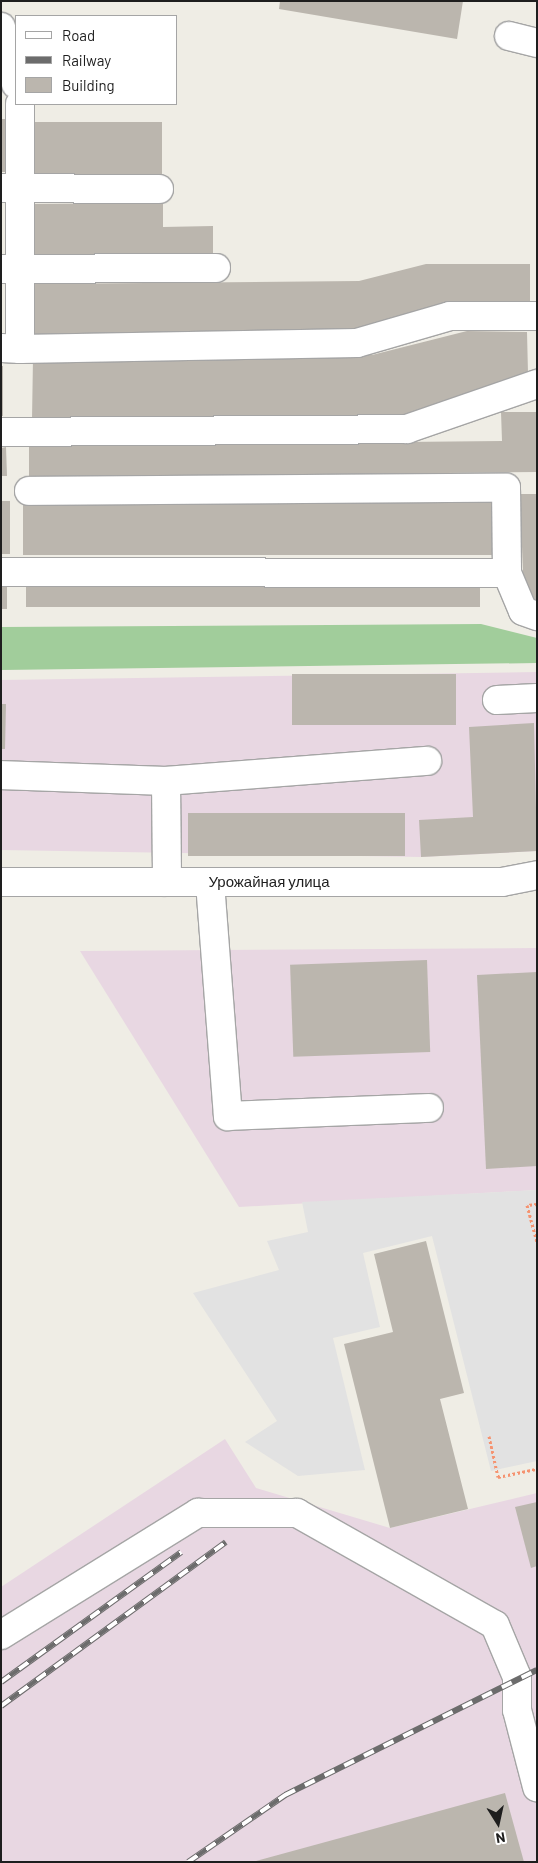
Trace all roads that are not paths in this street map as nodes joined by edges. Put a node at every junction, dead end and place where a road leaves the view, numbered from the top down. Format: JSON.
{"nodes":[{"id":1,"x":1,"y":27,"type":"edge"},
{"id":2,"x":509,"y":36,"type":"dead end"},
{"id":3,"x":537,"y":43,"type":"edge"},
{"id":4,"x":15,"y":80,"type":"edge"},
{"id":5,"x":20,"y":105,"type":"edge"},
{"id":6,"x":11,"y":188,"type":"edge"},
{"id":7,"x":160,"y":190,"type":"dead end"},
{"id":8,"x":216,"y":268,"type":"dead end"},
{"id":9,"x":10,"y":269,"type":"edge"},
{"id":10,"x":537,"y":316,"type":"edge"},
{"id":11,"x":11,"y":348,"type":"edge"},
{"id":12,"x":537,"y":384,"type":"edge"},
{"id":13,"x":1,"y":432,"type":"edge"},
{"id":14,"x":28,"y":491,"type":"dead end"},
{"id":15,"x":1,"y":572,"type":"edge"},
{"id":16,"x":507,"y":573,"type":"junction"},
{"id":17,"x":537,"y":616,"type":"edge"},
{"id":18,"x":537,"y":698,"type":"edge"},
{"id":19,"x":497,"y":700,"type":"dead end"},
{"id":20,"x":427,"y":761,"type":"dead end"},
{"id":21,"x":1,"y":775,"type":"edge"},
{"id":22,"x":166,"y":781,"type":"junction"},
{"id":23,"x":537,"y":875,"type":"edge"},
{"id":24,"x":1,"y":882,"type":"edge"},
{"id":25,"x":167,"y":882,"type":"junction"},
{"id":26,"x":210,"y":882,"type":"junction"},
{"id":27,"x":430,"y":1108,"type":"dead end"},
{"id":28,"x":1,"y":1635,"type":"edge"},
{"id":29,"x":527,"y":1705,"type":"edge"},
{"id":30,"x":537,"y":1787,"type":"edge"}],
"edges":[{"from":1,"to":4,"type":"lane"},
{"from":2,"to":3,"type":"lane"},
{"from":5,"to":6,"type":"lane"},
{"from":6,"to":7,"type":"lane"},
{"from":6,"to":9,"type":"lane"},
{"from":8,"to":9,"type":"lane"},
{"from":9,"to":11,"type":"lane"},
{"from":10,"to":11,"type":"lane"},
{"from":12,"to":13,"type":"lane"},
{"from":14,"to":16,"type":"lane"},
{"from":15,"to":16,"type":"lane"},
{"from":16,"to":17,"type":"lane"},
{"from":18,"to":19,"type":"lane"},
{"from":20,"to":22,"type":"lane"},
{"from":21,"to":22,"type":"lane"},
{"from":22,"to":25,"type":"lane"},
{"from":23,"to":26,"type":"lane","name":"Урожайная улица"},
{"from":24,"to":25,"type":"lane","name":"Урожайная улица"},
{"from":25,"to":26,"type":"lane","name":"Урожайная улица"},
{"from":26,"to":27,"type":"lane"},
{"from":28,"to":29,"type":"lane"},
{"from":29,"to":30,"type":"lane"}]}
